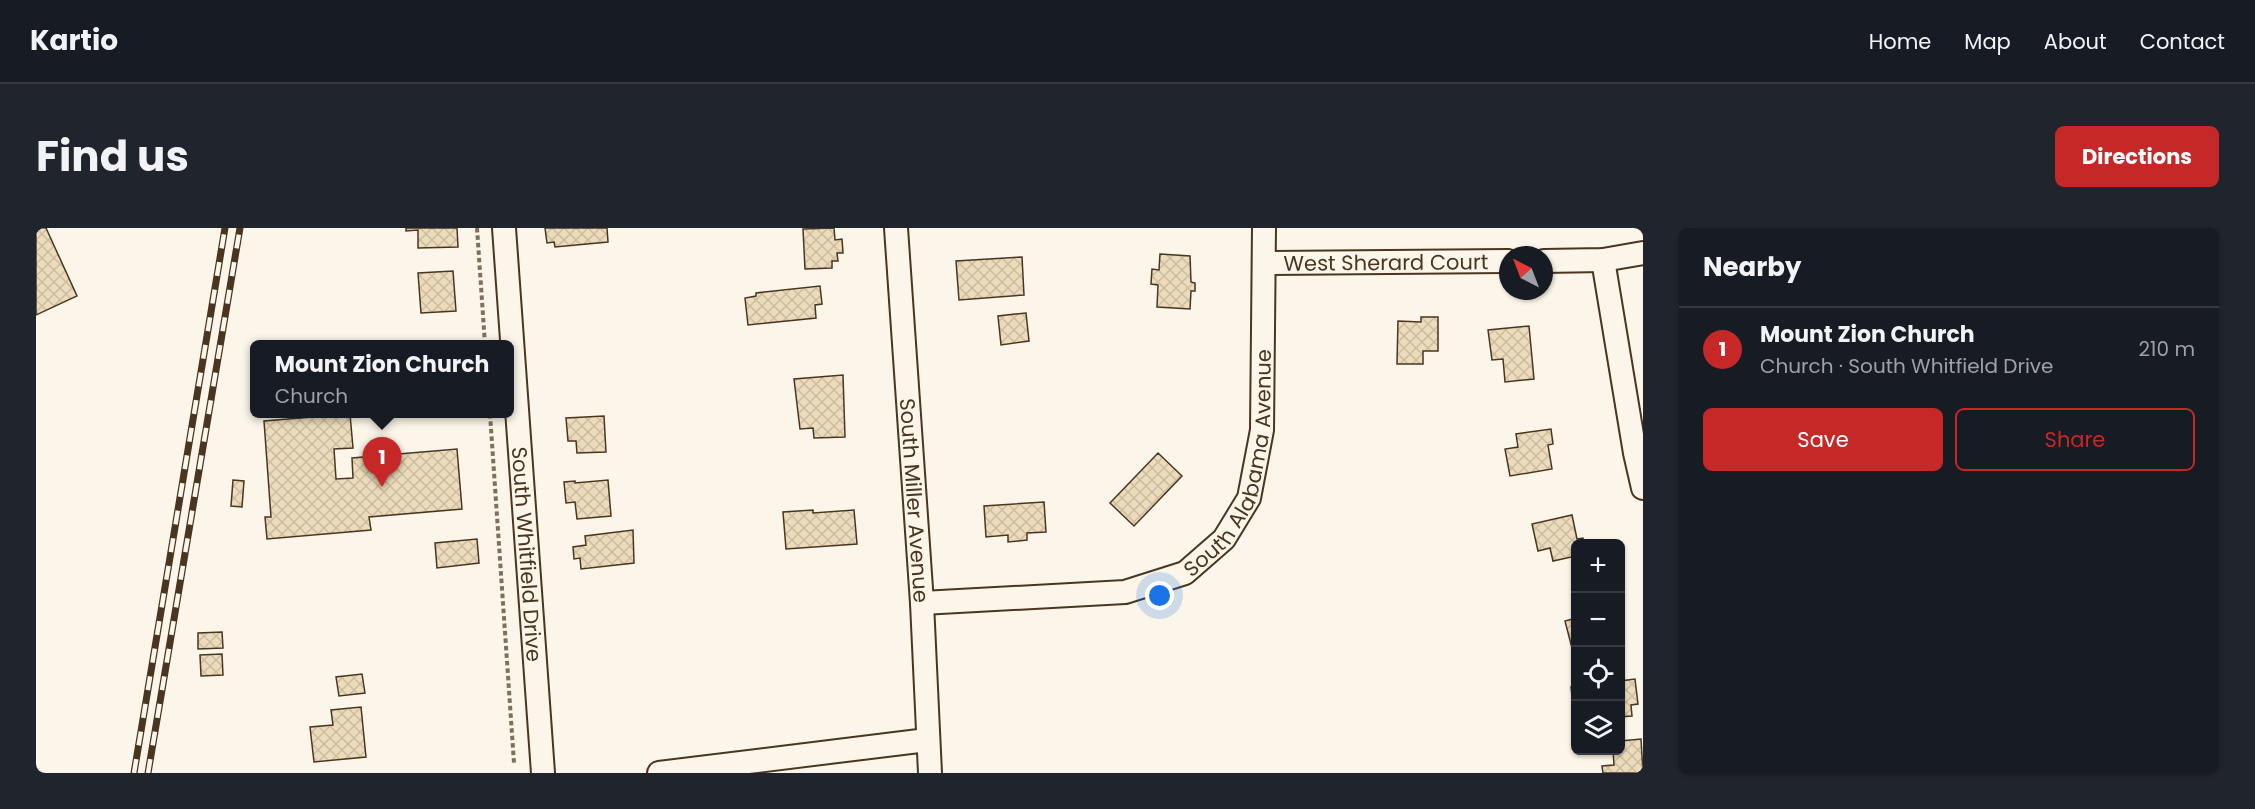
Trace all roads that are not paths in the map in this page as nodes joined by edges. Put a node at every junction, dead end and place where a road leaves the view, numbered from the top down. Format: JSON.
{"nodes":[{"id":1,"x":504,"y":228,"type":"edge"},
{"id":2,"x":896,"y":228,"type":"edge"},
{"id":3,"x":1264,"y":228,"type":"edge"},
{"id":4,"x":1643,"y":253,"type":"edge"},
{"id":5,"x":1603,"y":260,"type":"junction"},
{"id":6,"x":1499,"y":261,"type":"edge"},
{"id":7,"x":1553,"y":261,"type":"edge"},
{"id":8,"x":1264,"y":263,"type":"junction"},
{"id":9,"x":512,"y":340,"type":"edge"},
{"id":10,"x":514,"y":368,"type":"edge"},
{"id":11,"x":1643,"y":488,"type":"edge"},
{"id":12,"x":922,"y":603,"type":"junction"},
{"id":13,"x":927,"y":740,"type":"junction"},
{"id":14,"x":543,"y":773,"type":"edge"},
{"id":15,"x":659,"y":773,"type":"edge"},
{"id":16,"x":930,"y":773,"type":"edge"}],
"edges":[{"from":1,"to":9,"type":"street","name":"South Whitfield Drive"},
{"from":2,"to":12,"type":"street","name":"South Miller Avenue"},
{"from":3,"to":8,"type":"street","name":"South Alabama Avenue"},
{"from":4,"to":5,"type":"street"},
{"from":5,"to":7,"type":"street"},
{"from":5,"to":11,"type":"street"},
{"from":6,"to":8,"type":"street","name":"West Sherard Court"},
{"from":8,"to":12,"type":"street","name":"South Alabama Avenue"},
{"from":10,"to":14,"type":"street","name":"South Whitfield Drive"},
{"from":12,"to":13,"type":"street","name":"South Miller Avenue"},
{"from":13,"to":15,"type":"street"},
{"from":13,"to":16,"type":"street","name":"South Miller Avenue"}]}
